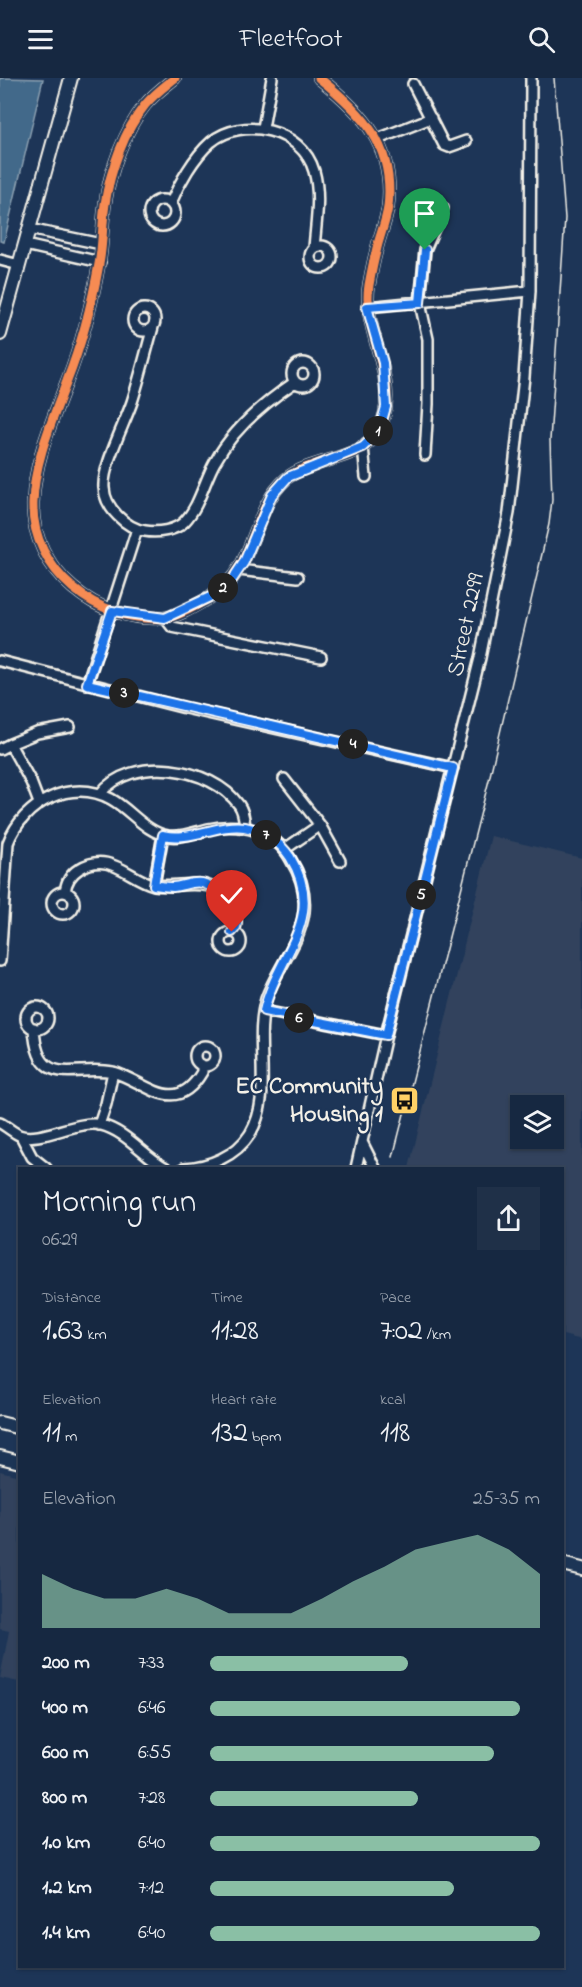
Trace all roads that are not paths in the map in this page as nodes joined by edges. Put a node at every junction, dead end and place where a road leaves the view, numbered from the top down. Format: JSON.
{"nodes":[{"id":1,"x":71,"y":78,"type":"edge"},
{"id":2,"x":175,"y":78,"type":"edge"},
{"id":3,"x":272,"y":78,"type":"edge"},
{"id":4,"x":319,"y":78,"type":"edge"},
{"id":5,"x":531,"y":78,"type":"edge"},
{"id":6,"x":412,"y":84,"type":"dead end"},
{"id":7,"x":431,"y":118,"type":"junction"},
{"id":8,"x":263,"y":128,"type":"junction"},
{"id":9,"x":378,"y":139,"type":"junction"},
{"id":10,"x":466,"y":141,"type":"dead end"},
{"id":11,"x":166,"y":201,"type":"dead end"},
{"id":12,"x":443,"y":208,"type":"dead end"},
{"id":13,"x":29,"y":229,"type":"junction"},
{"id":14,"x":52,"y":235,"type":"junction"},
{"id":15,"x":101,"y":244,"type":"junction"},
{"id":16,"x":25,"y":245,"type":"junction"},
{"id":17,"x":318,"y":247,"type":"dead end"},
{"id":18,"x":48,"y":250,"type":"junction"},
{"id":19,"x":0,"y":260,"type":"edge"},
{"id":20,"x":100,"y":262,"type":"junction"},
{"id":21,"x":19,"y":265,"type":"junction"},
{"id":22,"x":530,"y":291,"type":"junction"},
{"id":23,"x":420,"y":303,"type":"junction"},
{"id":24,"x":367,"y":307,"type":"junction"},
{"id":25,"x":153,"y":327,"type":"junction"},
{"id":26,"x":142,"y":331,"type":"junction"},
{"id":27,"x":0,"y":334,"type":"edge"},
{"id":28,"x":147,"y":345,"type":"junction"},
{"id":29,"x":295,"y":382,"type":"dead end"},
{"id":30,"x":363,"y":447,"type":"junction"},
{"id":31,"x":425,"y":455,"type":"dead end"},
{"id":32,"x":366,"y":477,"type":"dead end"},
{"id":33,"x":137,"y":529,"type":"junction"},
{"id":34,"x":238,"y":570,"type":"junction"},
{"id":35,"x":298,"y":577,"type":"dead end"},
{"id":36,"x":112,"y":611,"type":"junction"},
{"id":37,"x":165,"y":618,"type":"junction"},
{"id":38,"x":321,"y":657,"type":"dead end"},
{"id":39,"x":0,"y":661,"type":"edge"},
{"id":40,"x":87,"y":684,"type":"junction"},
{"id":41,"x":70,"y":727,"type":"dead end"},
{"id":42,"x":10,"y":744,"type":"junction"},
{"id":43,"x":0,"y":749,"type":"edge"},
{"id":44,"x":453,"y":768,"type":"junction"},
{"id":45,"x":284,"y":779,"type":"dead end"},
{"id":46,"x":100,"y":794,"type":"junction"},
{"id":47,"x":39,"y":803,"type":"junction"},
{"id":48,"x":320,"y":825,"type":"junction"},
{"id":49,"x":245,"y":827,"type":"junction"},
{"id":50,"x":163,"y":835,"type":"junction"},
{"id":51,"x":285,"y":849,"type":"junction"},
{"id":52,"x":340,"y":861,"type":"dead end"},
{"id":53,"x":154,"y":885,"type":"junction"},
{"id":54,"x":65,"y":892,"type":"dead end"},
{"id":55,"x":234,"y":932,"type":"dead end"},
{"id":56,"x":1,"y":944,"type":"edge"},
{"id":57,"x":0,"y":960,"type":"edge"},
{"id":58,"x":264,"y":1011,"type":"junction"},
{"id":59,"x":34,"y":1028,"type":"dead end"},
{"id":60,"x":386,"y":1035,"type":"junction"},
{"id":61,"x":202,"y":1065,"type":"dead end"},
{"id":62,"x":113,"y":1072,"type":"junction"},
{"id":63,"x":99,"y":1125,"type":"junction"},
{"id":64,"x":1,"y":1126,"type":"edge"},
{"id":65,"x":21,"y":1136,"type":"junction"},
{"id":66,"x":362,"y":1142,"type":"junction"},
{"id":67,"x":216,"y":1165,"type":"edge"},
{"id":68,"x":45,"y":1167,"type":"edge"},
{"id":69,"x":165,"y":1167,"type":"edge"},
{"id":70,"x":195,"y":1167,"type":"edge"},
{"id":71,"x":356,"y":1167,"type":"edge"},
{"id":72,"x":374,"y":1167,"type":"edge"},
{"id":73,"x":0,"y":1423,"type":"edge"},
{"id":74,"x":18,"y":1428,"type":"edge"},
{"id":75,"x":0,"y":1457,"type":"edge"},
{"id":76,"x":18,"y":1462,"type":"edge"},
{"id":77,"x":564,"y":1564,"type":"edge"},
{"id":78,"x":582,"y":1569,"type":"edge"}],
"edges":[{"from":1,"to":13,"type":"street"},
{"from":2,"to":15,"type":"street"},
{"from":3,"to":8,"type":"street"},
{"from":4,"to":9,"type":"street"},
{"from":5,"to":22,"type":"street","name":"Street 2299"},
{"from":6,"to":7,"type":"street"},
{"from":7,"to":9,"type":"street"},
{"from":7,"to":10,"type":"street"},
{"from":8,"to":11,"type":"street"},
{"from":8,"to":17,"type":"street"},
{"from":9,"to":24,"type":"street"},
{"from":12,"to":23,"type":"street"},
{"from":13,"to":14,"type":"street"},
{"from":13,"to":16,"type":"street"},
{"from":14,"to":15,"type":"street"},
{"from":14,"to":18,"type":"street"},
{"from":15,"to":20,"type":"street"},
{"from":16,"to":18,"type":"street"},
{"from":16,"to":21,"type":"street"},
{"from":18,"to":20,"type":"street"},
{"from":19,"to":21,"type":"street"},
{"from":20,"to":36,"type":"street"},
{"from":21,"to":27,"type":"street"},
{"from":22,"to":23,"type":"street"},
{"from":22,"to":44,"type":"street","name":"Street 2299"},
{"from":23,"to":24,"type":"street"},
{"from":23,"to":31,"type":"street"},
{"from":24,"to":30,"type":"street"},
{"from":25,"to":26,"type":"street"},
{"from":25,"to":26,"type":"street"},
{"from":25,"to":28,"type":"street"},
{"from":26,"to":28,"type":"street"},
{"from":28,"to":33,"type":"street"},
{"from":29,"to":33,"type":"street"},
{"from":30,"to":32,"type":"street"},
{"from":30,"to":34,"type":"street"},
{"from":33,"to":36,"type":"street"},
{"from":34,"to":35,"type":"street"},
{"from":34,"to":37,"type":"street"},
{"from":36,"to":37,"type":"street"},
{"from":36,"to":40,"type":"street"},
{"from":37,"to":38,"type":"street"},
{"from":39,"to":40,"type":"street"},
{"from":40,"to":44,"type":"street"},
{"from":41,"to":42,"type":"street"},
{"from":42,"to":43,"type":"street"},
{"from":42,"to":47,"type":"street"},
{"from":44,"to":60,"type":"street","name":"Street 2299"},
{"from":45,"to":48,"type":"street"},
{"from":46,"to":47,"type":"street"},
{"from":46,"to":49,"type":"street"},
{"from":46,"to":50,"type":"street"},
{"from":47,"to":56,"type":"street"},
{"from":48,"to":51,"type":"street"},
{"from":48,"to":52,"type":"street"},
{"from":49,"to":50,"type":"street"},
{"from":49,"to":51,"type":"street"},
{"from":50,"to":53,"type":"street"},
{"from":51,"to":58,"type":"street"},
{"from":53,"to":54,"type":"street"},
{"from":53,"to":55,"type":"street"},
{"from":56,"to":57,"type":"street"},
{"from":58,"to":60,"type":"street"},
{"from":58,"to":67,"type":"street"},
{"from":59,"to":62,"type":"street"},
{"from":60,"to":66,"type":"street","name":"Street 2299"},
{"from":61,"to":62,"type":"street"},
{"from":62,"to":63,"type":"street"},
{"from":63,"to":65,"type":"street"},
{"from":63,"to":69,"type":"street"},
{"from":64,"to":65,"type":"street"},
{"from":65,"to":68,"type":"street"},
{"from":66,"to":71,"type":"street","name":"Street 2299"},
{"from":66,"to":72,"type":"street"},
{"from":67,"to":70,"type":"street"},
{"from":73,"to":74,"type":"street"},
{"from":75,"to":76,"type":"street"},
{"from":77,"to":78,"type":"street"}]}
